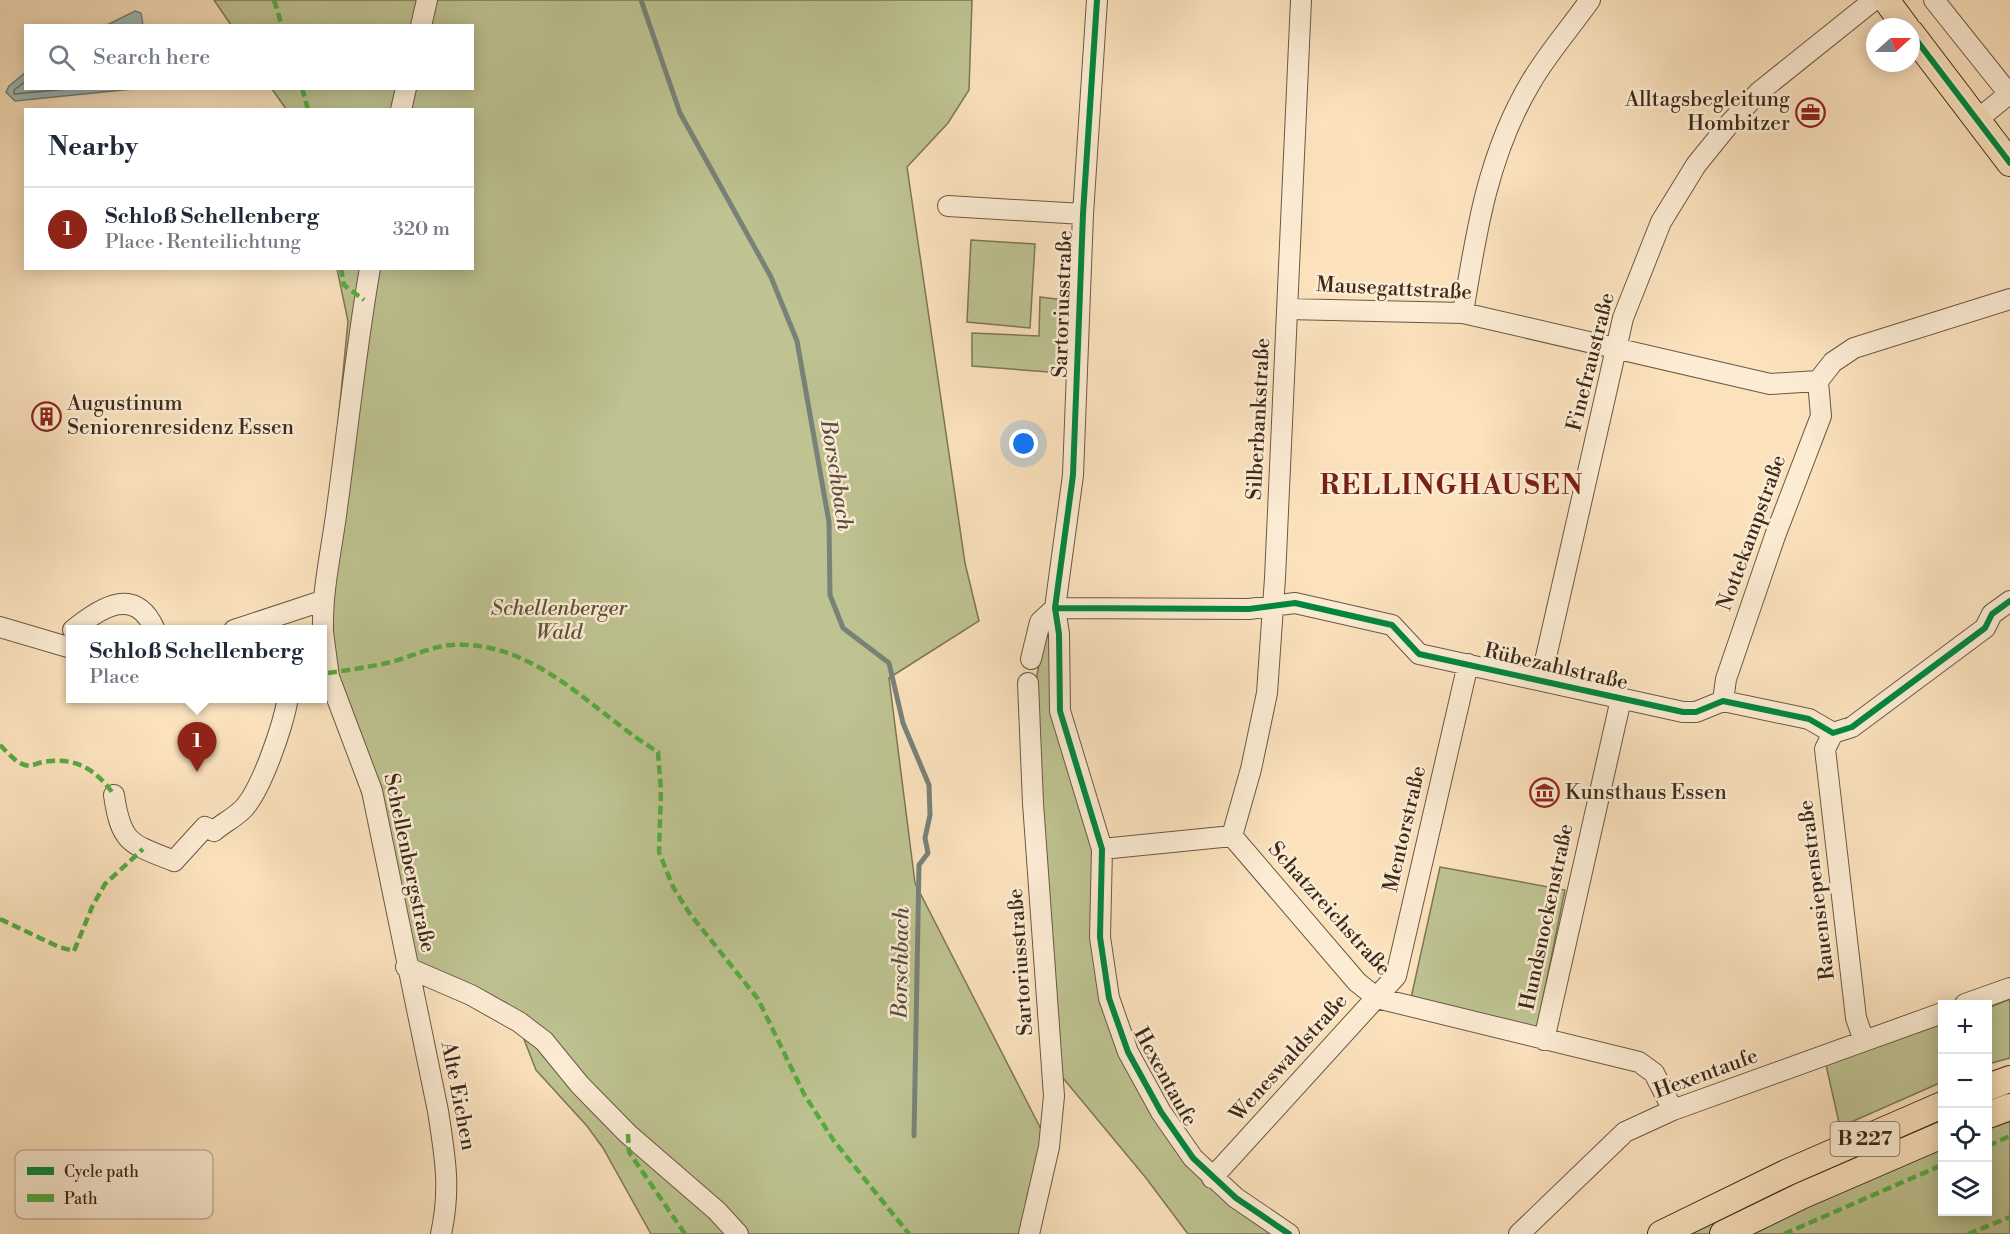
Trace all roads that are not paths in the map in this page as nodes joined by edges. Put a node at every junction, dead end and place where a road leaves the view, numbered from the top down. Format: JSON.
{"nodes":[{"id":1,"x":427,"y":0,"type":"edge"},
{"id":2,"x":1097,"y":0,"type":"edge"},
{"id":3,"x":1301,"y":0,"type":"edge"},
{"id":4,"x":1590,"y":0,"type":"edge"},
{"id":5,"x":1874,"y":0,"type":"edge"},
{"id":6,"x":1886,"y":0,"type":"edge"},
{"id":7,"x":1934,"y":0,"type":"edge"},
{"id":8,"x":1899,"y":18,"type":"edge"},
{"id":9,"x":421,"y":24,"type":"edge"},
{"id":10,"x":1920,"y":45,"type":"edge"},
{"id":11,"x":406,"y":90,"type":"edge"},
{"id":12,"x":2010,"y":93,"type":"edge"},
{"id":13,"x":401,"y":108,"type":"edge"},
{"id":14,"x":1977,"y":120,"type":"junction"},
{"id":15,"x":2010,"y":163,"type":"edge"},
{"id":16,"x":948,"y":206,"type":"dead end"},
{"id":17,"x":1083,"y":214,"type":"junction"},
{"id":18,"x":369,"y":270,"type":"edge"},
{"id":19,"x":2010,"y":298,"type":"edge"},
{"id":20,"x":1287,"y":309,"type":"junction"},
{"id":21,"x":1463,"y":313,"type":"junction"},
{"id":22,"x":1616,"y":349,"type":"junction"},
{"id":23,"x":1818,"y":381,"type":"junction"},
{"id":24,"x":322,"y":601,"type":"junction"},
{"id":25,"x":2010,"y":601,"type":"edge"},
{"id":26,"x":1272,"y":606,"type":"junction"},
{"id":27,"x":1055,"y":608,"type":"junction"},
{"id":28,"x":80,"y":625,"type":"edge"},
{"id":29,"x":153,"y":625,"type":"edge"},
{"id":30,"x":249,"y":625,"type":"edge"},
{"id":31,"x":312,"y":625,"type":"edge"},
{"id":32,"x":323,"y":625,"type":"edge"},
{"id":33,"x":0,"y":627,"type":"edge"},
{"id":34,"x":64,"y":646,"type":"edge"},
{"id":35,"x":1030,"y":659,"type":"dead end"},
{"id":36,"x":327,"y":662,"type":"edge"},
{"id":37,"x":1468,"y":664,"type":"junction"},
{"id":38,"x":1541,"y":679,"type":"junction"},
{"id":39,"x":1028,"y":683,"type":"dead end"},
{"id":40,"x":1621,"y":699,"type":"junction"},
{"id":41,"x":1723,"y":701,"type":"junction"},
{"id":42,"x":287,"y":703,"type":"edge"},
{"id":43,"x":1833,"y":733,"type":"junction"},
{"id":44,"x":114,"y":795,"type":"dead end"},
{"id":45,"x":1232,"y":836,"type":"junction"},
{"id":46,"x":1102,"y":849,"type":"junction"},
{"id":47,"x":406,"y":967,"type":"junction"},
{"id":48,"x":2010,"y":988,"type":"edge"},
{"id":49,"x":1377,"y":998,"type":"junction"},
{"id":50,"x":1978,"y":1000,"type":"edge"},
{"id":51,"x":1938,"y":1014,"type":"edge"},
{"id":52,"x":1545,"y":1040,"type":"junction"},
{"id":53,"x":1864,"y":1041,"type":"junction"},
{"id":54,"x":2010,"y":1079,"type":"edge"},
{"id":55,"x":1992,"y":1086,"type":"edge"},
{"id":56,"x":2010,"y":1107,"type":"edge"},
{"id":57,"x":1938,"y":1108,"type":"edge"},
{"id":58,"x":1673,"y":1110,"type":"junction"},
{"id":59,"x":1992,"y":1114,"type":"edge"},
{"id":60,"x":1938,"y":1137,"type":"edge"},
{"id":61,"x":1212,"y":1178,"type":"junction"},
{"id":62,"x":441,"y":1234,"type":"edge"},
{"id":63,"x":738,"y":1234,"type":"edge"},
{"id":64,"x":1029,"y":1234,"type":"edge"},
{"id":65,"x":1289,"y":1234,"type":"edge"},
{"id":66,"x":1519,"y":1234,"type":"edge"},
{"id":67,"x":1661,"y":1234,"type":"edge"},
{"id":68,"x":1723,"y":1234,"type":"edge"}],
"edges":[{"from":1,"to":9,"type":"street"},
{"from":2,"to":17,"type":"street","name":"Sartoriusstraße"},
{"from":3,"to":20,"type":"street","name":"Silberbankstraße"},
{"from":4,"to":21,"type":"street"},
{"from":5,"to":22,"type":"street","name":"Finefraustraße"},
{"from":6,"to":8,"type":"main road"},
{"from":7,"to":12,"type":"street"},
{"from":10,"to":14,"type":"main road"},
{"from":11,"to":13,"type":"street"},
{"from":12,"to":14,"type":"street"},
{"from":14,"to":15,"type":"main road"},
{"from":16,"to":17,"type":"street"},
{"from":17,"to":27,"type":"street","name":"Sartoriusstraße"},
{"from":18,"to":24,"type":"street","name":"Schellenbergstraße"},
{"from":19,"to":23,"type":"street"},
{"from":20,"to":21,"type":"street","name":"Mausegattstraße"},
{"from":20,"to":26,"type":"street","name":"Silberbankstraße"},
{"from":21,"to":22,"type":"street","name":"Mausegattstraße"},
{"from":22,"to":23,"type":"street","name":"Mausegattstraße"},
{"from":22,"to":38,"type":"street","name":"Finefraustraße"},
{"from":23,"to":41,"type":"street","name":"Nottekampstraße"},
{"from":24,"to":30,"type":"street"},
{"from":24,"to":31,"type":"street"},
{"from":24,"to":32,"type":"street","name":"Schellenbergstraße"},
{"from":25,"to":43,"type":"street"},
{"from":26,"to":27,"type":"street","name":"Rübezahlstraße"},
{"from":26,"to":37,"type":"street","name":"Rübezahlstraße"},
{"from":26,"to":45,"type":"street","name":"Silberbankstraße"},
{"from":27,"to":35,"type":"street","name":"Sartoriusstraße"},
{"from":27,"to":46,"type":"street","name":"Hexentaufe"},
{"from":28,"to":29,"type":"street"},
{"from":33,"to":34,"type":"street"},
{"from":36,"to":47,"type":"street","name":"Schellenbergstraße"},
{"from":37,"to":38,"type":"street","name":"Rübezahlstraße"},
{"from":37,"to":49,"type":"street","name":"Mentorstraße"},
{"from":38,"to":40,"type":"street","name":"Rübezahlstraße"},
{"from":39,"to":64,"type":"street","name":"Sartoriusstraße"},
{"from":40,"to":41,"type":"street","name":"Rübezahlstraße"},
{"from":40,"to":52,"type":"street","name":"Hundsnockenstraße"},
{"from":41,"to":43,"type":"street"},
{"from":42,"to":44,"type":"street"},
{"from":43,"to":53,"type":"street","name":"Rauensiepenstraße"},
{"from":45,"to":46,"type":"street"},
{"from":45,"to":49,"type":"street","name":"Schatzreichstraße"},
{"from":46,"to":61,"type":"street","name":"Hexentaufe"},
{"from":47,"to":62,"type":"street","name":"Alte Eichen"},
{"from":47,"to":63,"type":"street","name":"Schellenbergstraße"},
{"from":48,"to":50,"type":"street"},
{"from":49,"to":52,"type":"street","name":"Schatzreichstraße"},
{"from":49,"to":61,"type":"street","name":"Weneswaldstraße"},
{"from":51,"to":53,"type":"street","name":"Hexentaufe"},
{"from":52,"to":58,"type":"street","name":"Schatzreichstraße"},
{"from":53,"to":58,"type":"street","name":"Hexentaufe"},
{"from":54,"to":55,"type":"main road"},
{"from":56,"to":59,"type":"main road"},
{"from":57,"to":67,"type":"main road","number":"B 227"},
{"from":58,"to":66,"type":"street","name":"Hexentaufe"},
{"from":60,"to":68,"type":"main road","number":"B 227"},
{"from":61,"to":65,"type":"street","name":"Hexentaufe"}]}
